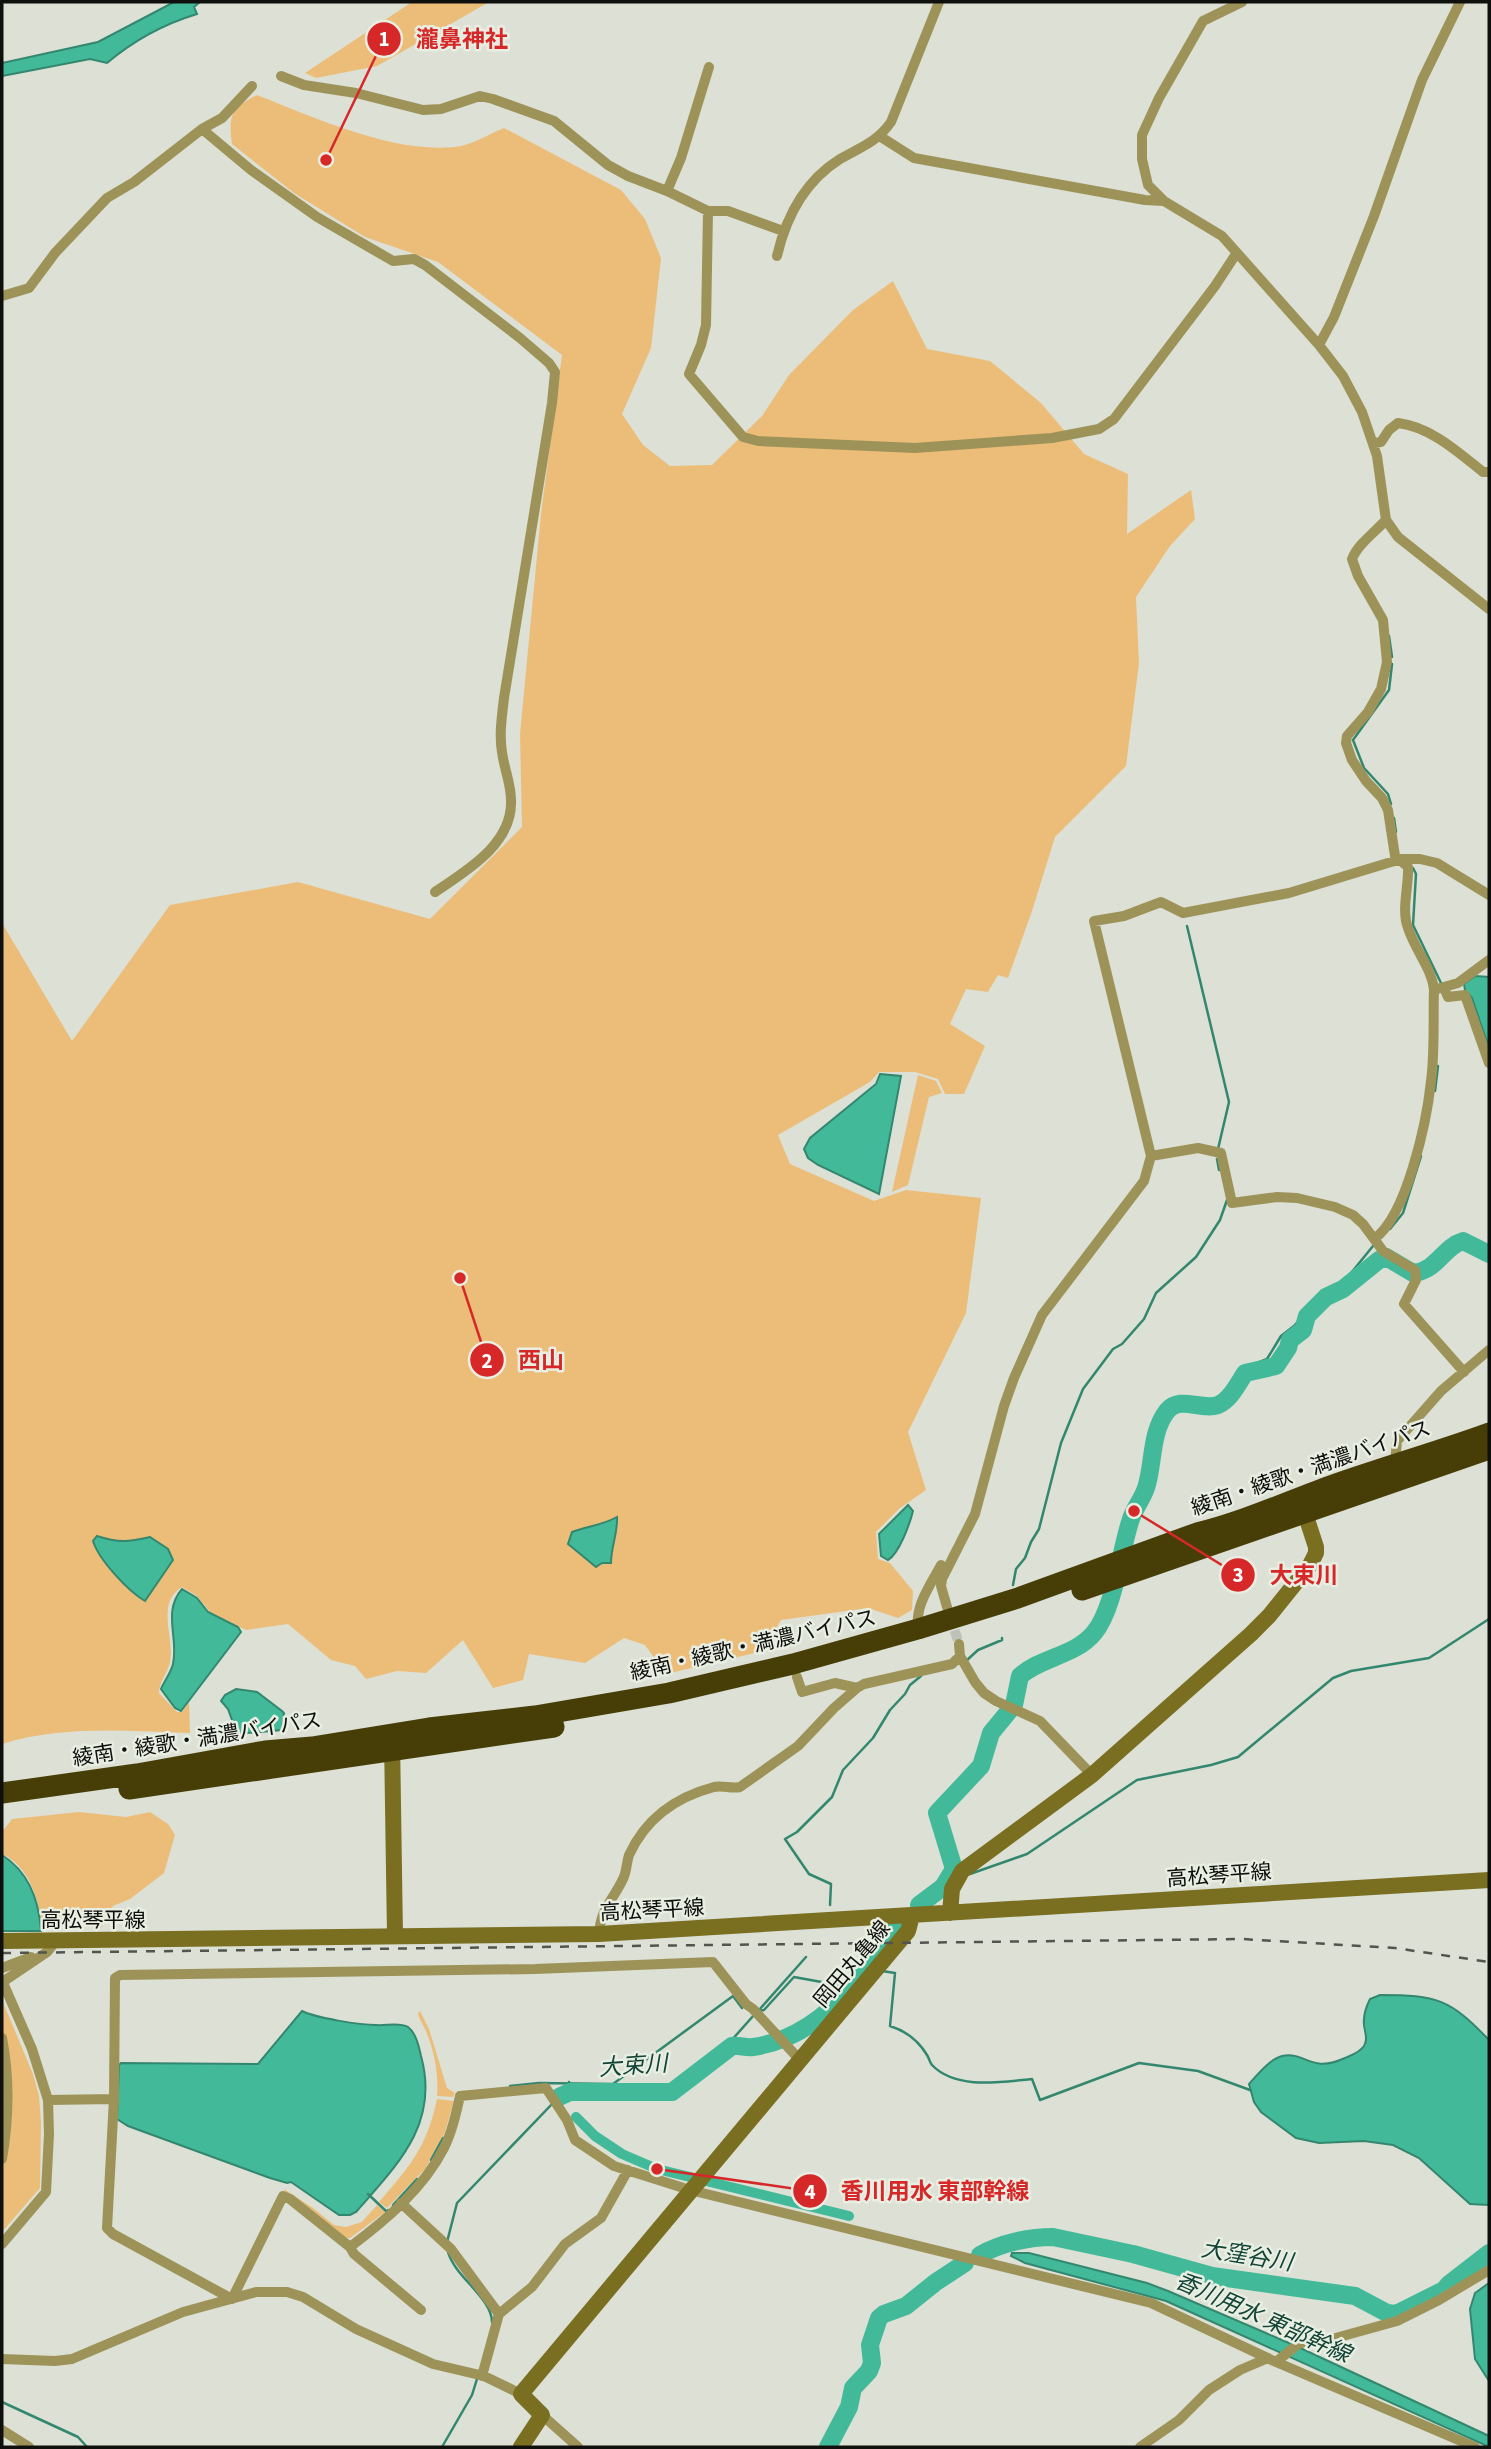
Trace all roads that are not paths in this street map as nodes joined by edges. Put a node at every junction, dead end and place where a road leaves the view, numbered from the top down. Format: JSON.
{"nodes":[{"id":1,"x":939,"y":2,"type":"edge"},
{"id":2,"x":1242,"y":2,"type":"edge"},
{"id":3,"x":1460,"y":2,"type":"edge"},
{"id":4,"x":709,"y":67,"type":"dead end"},
{"id":5,"x":281,"y":76,"type":"dead end"},
{"id":6,"x":252,"y":86,"type":"dead end"},
{"id":7,"x":202,"y":129,"type":"junction"},
{"id":8,"x":881,"y":137,"type":"junction"},
{"id":9,"x":667,"y":191,"type":"junction"},
{"id":10,"x":1164,"y":201,"type":"junction"},
{"id":11,"x":708,"y":211,"type":"junction"},
{"id":12,"x":783,"y":231,"type":"junction"},
{"id":13,"x":1236,"y":254,"type":"junction"},
{"id":14,"x":777,"y":256,"type":"dead end"},
{"id":15,"x":2,"y":296,"type":"edge"},
{"id":16,"x":1319,"y":345,"type":"junction"},
{"id":17,"x":1373,"y":443,"type":"junction"},
{"id":18,"x":1489,"y":472,"type":"edge"},
{"id":19,"x":1388,"y":523,"type":"junction"},
{"id":20,"x":1489,"y":609,"type":"edge"},
{"id":21,"x":1404,"y":859,"type":"junction"},
{"id":22,"x":435,"y":892,"type":"dead end"},
{"id":23,"x":1489,"y":895,"type":"edge"},
{"id":24,"x":1489,"y":960,"type":"edge"},
{"id":25,"x":1442,"y":989,"type":"junction"},
{"id":26,"x":1489,"y":1063,"type":"edge"},
{"id":27,"x":1151,"y":1156,"type":"junction"},
{"id":28,"x":1376,"y":1242,"type":"junction"},
{"id":29,"x":1489,"y":1350,"type":"edge"},
{"id":30,"x":1464,"y":1372,"type":"junction"},
{"id":31,"x":1489,"y":1433,"type":"edge"},
{"id":32,"x":1489,"y":1449,"type":"edge"},
{"id":33,"x":1395,"y":1463,"type":"junction"},
{"id":34,"x":1303,"y":1507,"type":"junction"},
{"id":35,"x":952,"y":1557,"type":"junction"},
{"id":36,"x":1102,"y":1576,"type":"junction"},
{"id":37,"x":947,"y":1607,"type":"tunnel mouth"},
{"id":38,"x":918,"y":1629,"type":"junction"},
{"id":39,"x":797,"y":1677,"type":"junction"},
{"id":40,"x":857,"y":1688,"type":"junction"},
{"id":41,"x":393,"y":1743,"type":"junction"},
{"id":42,"x":1091,"y":1774,"type":"junction"},
{"id":43,"x":2,"y":1793,"type":"edge"},
{"id":44,"x":2,"y":1807,"type":"edge"},
{"id":45,"x":1489,"y":1880,"type":"edge"},
{"id":46,"x":950,"y":1913,"type":"junction"},
{"id":47,"x":912,"y":1916,"type":"junction"},
{"id":48,"x":599,"y":1934,"type":"junction"},
{"id":49,"x":395,"y":1936,"type":"junction"},
{"id":50,"x":2,"y":1941,"type":"edge"},
{"id":51,"x":51,"y":1947,"type":"junction"},
{"id":52,"x":2,"y":1968,"type":"edge"},
{"id":53,"x":2,"y":2038,"type":"edge"},
{"id":54,"x":800,"y":2059,"type":"junction"},
{"id":55,"x":114,"y":2099,"type":"junction"},
{"id":56,"x":48,"y":2100,"type":"junction"},
{"id":57,"x":2,"y":2159,"type":"edge"},
{"id":58,"x":628,"y":2170,"type":"junction"},
{"id":59,"x":696,"y":2183,"type":"junction"},
{"id":60,"x":401,"y":2203,"type":"junction"},
{"id":61,"x":2,"y":2244,"type":"edge"},
{"id":62,"x":350,"y":2246,"type":"junction"},
{"id":63,"x":1489,"y":2270,"type":"edge"},
{"id":64,"x":232,"y":2299,"type":"junction"},
{"id":65,"x":421,"y":2311,"type":"dead end"},
{"id":66,"x":499,"y":2314,"type":"junction"},
{"id":67,"x":2,"y":2358,"type":"edge"},
{"id":68,"x":1275,"y":2359,"type":"junction"},
{"id":69,"x":479,"y":2375,"type":"junction"},
{"id":70,"x":520,"y":2393,"type":"junction"},
{"id":71,"x":542,"y":2415,"type":"junction"},
{"id":72,"x":2,"y":2431,"type":"edge"},
{"id":73,"x":29,"y":2447,"type":"edge"},
{"id":74,"x":521,"y":2447,"type":"edge"},
{"id":75,"x":578,"y":2447,"type":"edge"},
{"id":76,"x":1140,"y":2447,"type":"edge"},
{"id":77,"x":1475,"y":2447,"type":"edge"}],
"edges":[{"from":1,"to":8,"type":"street"},
{"from":2,"to":10,"type":"street"},
{"from":3,"to":16,"type":"street"},
{"from":4,"to":9,"type":"street"},
{"from":5,"to":9,"type":"street"},
{"from":6,"to":7,"type":"street"},
{"from":7,"to":15,"type":"street"},
{"from":7,"to":22,"type":"street"},
{"from":8,"to":10,"type":"street"},
{"from":8,"to":12,"type":"street"},
{"from":9,"to":11,"type":"street"},
{"from":10,"to":13,"type":"street"},
{"from":11,"to":12,"type":"street"},
{"from":11,"to":13,"type":"street"},
{"from":12,"to":14,"type":"street"},
{"from":13,"to":16,"type":"street"},
{"from":16,"to":17,"type":"street"},
{"from":17,"to":18,"type":"street"},
{"from":17,"to":19,"type":"street"},
{"from":19,"to":20,"type":"street"},
{"from":19,"to":21,"type":"street"},
{"from":21,"to":23,"type":"street"},
{"from":21,"to":25,"type":"street"},
{"from":21,"to":27,"type":"street"},
{"from":24,"to":25,"type":"street"},
{"from":25,"to":26,"type":"street"},
{"from":25,"to":28,"type":"street"},
{"from":27,"to":28,"type":"street"},
{"from":27,"to":35,"type":"street"},
{"from":28,"to":30,"type":"street"},
{"from":29,"to":30,"type":"street"},
{"from":30,"to":33,"type":"street"},
{"from":31,"to":33,"type":"highway","name":"綾南・綾歌・満濃バイパス"},
{"from":32,"to":34,"type":"highway","name":"綾南・綾歌・満濃バイパス"},
{"from":33,"to":34,"type":"highway","name":"綾南・綾歌・満濃バイパス"},
{"from":34,"to":36,"type":"highway","name":"綾南・綾歌・満濃バイパス"},
{"from":34,"to":42,"type":"main road"},
{"from":35,"to":37,"type":"street"},
{"from":35,"to":38,"type":"street"},
{"from":36,"to":38,"type":"highway","name":"綾南・綾歌・満濃バイパス"},
{"from":36,"to":39,"type":"highway","name":"綾南・綾歌・満濃バイパス"},
{"from":38,"to":41,"type":"highway","name":"綾南・綾歌・満濃バイパス"},
{"from":39,"to":40,"type":"street"},
{"from":39,"to":41,"type":"highway","name":"綾南・綾歌・満濃バイパス"},
{"from":40,"to":42,"type":"street"},
{"from":40,"to":48,"type":"street"},
{"from":41,"to":43,"type":"highway","name":"綾南・綾歌・満濃バイパス"},
{"from":41,"to":44,"type":"highway","name":"綾南・綾歌・満濃バイパス"},
{"from":41,"to":49,"type":"main road"},
{"from":42,"to":46,"type":"main road"},
{"from":45,"to":46,"type":"main road","name":"高松琴平線"},
{"from":46,"to":47,"type":"main road","name":"岡田丸亀線"},
{"from":47,"to":48,"type":"main road","name":"高松琴平線"},
{"from":47,"to":54,"type":"main road","name":"岡田丸亀線"},
{"from":48,"to":49,"type":"main road","name":"高松琴平線"},
{"from":49,"to":51,"type":"main road","name":"高松琴平線"},
{"from":50,"to":51,"type":"main road","name":"高松琴平線"},
{"from":51,"to":52,"type":"street"},
{"from":51,"to":56,"type":"street"},
{"from":53,"to":57,"type":"street"},
{"from":54,"to":55,"type":"street"},
{"from":54,"to":59,"type":"main road","name":"岡田丸亀線"},
{"from":55,"to":56,"type":"street"},
{"from":55,"to":64,"type":"street"},
{"from":56,"to":61,"type":"street"},
{"from":58,"to":59,"type":"street"},
{"from":58,"to":60,"type":"street"},
{"from":58,"to":66,"type":"street"},
{"from":59,"to":68,"type":"street"},
{"from":59,"to":70,"type":"main road","name":"岡田丸亀線"},
{"from":60,"to":62,"type":"street"},
{"from":60,"to":66,"type":"street"},
{"from":62,"to":64,"type":"street"},
{"from":62,"to":65,"type":"street"},
{"from":63,"to":68,"type":"street"},
{"from":64,"to":67,"type":"street"},
{"from":64,"to":69,"type":"street"},
{"from":66,"to":69,"type":"street"},
{"from":68,"to":76,"type":"street"},
{"from":68,"to":77,"type":"street"},
{"from":69,"to":70,"type":"street"},
{"from":70,"to":71,"type":"main road"},
{"from":71,"to":74,"type":"main road"},
{"from":71,"to":75,"type":"street"},
{"from":72,"to":73,"type":"street"}]}
